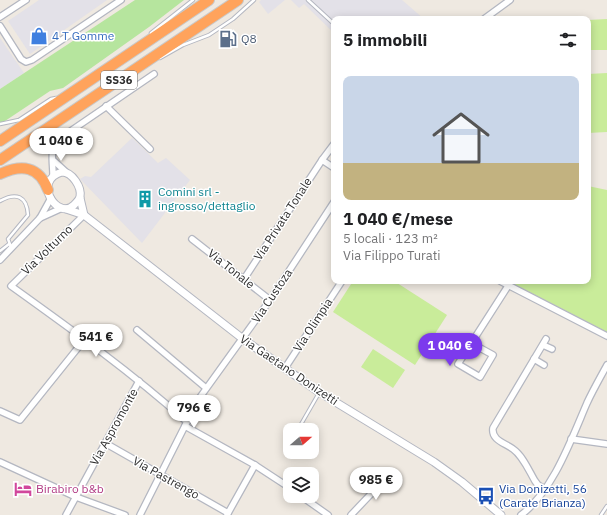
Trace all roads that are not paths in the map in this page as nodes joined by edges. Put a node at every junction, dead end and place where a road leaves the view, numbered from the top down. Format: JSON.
{"nodes":[{"id":1,"x":26,"y":0,"type":"edge"},
{"id":2,"x":121,"y":0,"type":"edge"},
{"id":3,"x":193,"y":0,"type":"edge"},
{"id":4,"x":209,"y":0,"type":"edge"},
{"id":5,"x":238,"y":0,"type":"edge"},
{"id":6,"x":254,"y":0,"type":"edge"},
{"id":7,"x":308,"y":0,"type":"edge"},
{"id":8,"x":510,"y":0,"type":"edge"},
{"id":9,"x":488,"y":16,"type":"edge"},
{"id":10,"x":0,"y":17,"type":"edge"},
{"id":11,"x":331,"y":21,"type":"edge"},
{"id":12,"x":0,"y":26,"type":"edge"},
{"id":13,"x":149,"y":35,"type":"dead end"},
{"id":14,"x":145,"y":38,"type":"dead end"},
{"id":15,"x":129,"y":54,"type":"junction"},
{"id":16,"x":158,"y":59,"type":"dead end"},
{"id":17,"x":153,"y":62,"type":"dead end"},
{"id":18,"x":154,"y":74,"type":"dead end"},
{"id":19,"x":126,"y":76,"type":"junction"},
{"id":20,"x":70,"y":94,"type":"junction"},
{"id":21,"x":106,"y":106,"type":"junction"},
{"id":22,"x":0,"y":124,"type":"edge"},
{"id":23,"x":0,"y":141,"type":"edge"},
{"id":24,"x":331,"y":148,"type":"edge"},
{"id":25,"x":150,"y":149,"type":"dead end"},
{"id":26,"x":0,"y":160,"type":"edge"},
{"id":27,"x":322,"y":160,"type":"junction"},
{"id":28,"x":54,"y":161,"type":"junction"},
{"id":29,"x":331,"y":166,"type":"edge"},
{"id":30,"x":66,"y":172,"type":"junction"},
{"id":31,"x":0,"y":174,"type":"edge"},
{"id":32,"x":53,"y":176,"type":"junction"},
{"id":33,"x":49,"y":194,"type":"junction"},
{"id":34,"x":80,"y":198,"type":"junction"},
{"id":35,"x":0,"y":200,"type":"edge"},
{"id":36,"x":331,"y":207,"type":"edge"},
{"id":37,"x":64,"y":209,"type":"junction"},
{"id":38,"x":84,"y":215,"type":"junction"},
{"id":39,"x":40,"y":218,"type":"junction"},
{"id":40,"x":192,"y":239,"type":"dead end"},
{"id":41,"x":10,"y":246,"type":"junction"},
{"id":42,"x":0,"y":251,"type":"edge"},
{"id":43,"x":0,"y":260,"type":"edge"},
{"id":44,"x":244,"y":279,"type":"junction"},
{"id":45,"x":340,"y":284,"type":"edge"},
{"id":46,"x":505,"y":284,"type":"edge"},
{"id":47,"x":508,"y":286,"type":"junction"},
{"id":48,"x":270,"y":300,"type":"junction"},
{"id":49,"x":137,"y":330,"type":"dead end"},
{"id":50,"x":607,"y":336,"type":"edge"},
{"id":51,"x":85,"y":339,"type":"junction"},
{"id":52,"x":546,"y":339,"type":"dead end"},
{"id":53,"x":243,"y":340,"type":"junction"},
{"id":54,"x":471,"y":343,"type":"junction"},
{"id":55,"x":543,"y":345,"type":"junction"},
{"id":56,"x":552,"y":349,"type":"dead end"},
{"id":57,"x":534,"y":360,"type":"junction"},
{"id":58,"x":544,"y":365,"type":"dead end"},
{"id":59,"x":607,"y":365,"type":"edge"},
{"id":60,"x":284,"y":368,"type":"junction"},
{"id":61,"x":140,"y":381,"type":"junction"},
{"id":62,"x":206,"y":388,"type":"junction"},
{"id":63,"x":319,"y":392,"type":"junction"},
{"id":64,"x":0,"y":411,"type":"edge"},
{"id":65,"x":302,"y":423,"type":"edge"},
{"id":66,"x":186,"y":424,"type":"junction"},
{"id":67,"x":571,"y":439,"type":"junction"},
{"id":68,"x":105,"y":443,"type":"junction"},
{"id":69,"x":607,"y":444,"type":"edge"},
{"id":70,"x":0,"y":462,"type":"edge"},
{"id":71,"x":255,"y":465,"type":"junction"},
{"id":72,"x":160,"y":475,"type":"junction"},
{"id":73,"x":388,"y":476,"type":"dead end"},
{"id":74,"x":283,"y":483,"type":"edge"},
{"id":75,"x":545,"y":489,"type":"junction"},
{"id":76,"x":76,"y":497,"type":"junction"},
{"id":77,"x":310,"y":503,"type":"edge"},
{"id":78,"x":607,"y":506,"type":"edge"},
{"id":79,"x":321,"y":512,"type":"edge"},
{"id":80,"x":228,"y":514,"type":"edge"},
{"id":81,"x":66,"y":515,"type":"edge"},
{"id":82,"x":125,"y":515,"type":"edge"},
{"id":83,"x":140,"y":515,"type":"edge"},
{"id":84,"x":328,"y":515,"type":"edge"},
{"id":85,"x":351,"y":515,"type":"edge"},
{"id":86,"x":501,"y":515,"type":"edge"},
{"id":87,"x":521,"y":515,"type":"edge"},
{"id":88,"x":601,"y":515,"type":"edge"}],
"edges":[{"from":1,"to":10,"type":"street"},
{"from":2,"to":12,"type":"street"},
{"from":3,"to":13,"type":"lane"},
{"from":4,"to":15,"type":"highway","number":"SS36"},
{"from":5,"to":19,"type":"highway","number":"SS36"},
{"from":6,"to":16,"type":"lane"},
{"from":7,"to":11,"type":"lane"},
{"from":8,"to":9,"type":"street"},
{"from":14,"to":15,"type":"lane"},
{"from":15,"to":20,"type":"highway","number":"SS36"},
{"from":17,"to":19,"type":"lane"},
{"from":18,"to":21,"type":"street"},
{"from":19,"to":26,"type":"highway","number":"SS36"},
{"from":20,"to":22,"type":"lane"},
{"from":20,"to":23,"type":"highway","number":"SS36"},
{"from":21,"to":25,"type":"street"},
{"from":21,"to":28,"type":"street"},
{"from":24,"to":27,"type":"street","name":"Via Privata Tonale"},
{"from":27,"to":29,"type":"street"},
{"from":27,"to":44,"type":"street","name":"Via Privata Tonale"},
{"from":28,"to":30,"type":"street"},
{"from":28,"to":32,"type":"street"},
{"from":30,"to":32,"type":"street"},
{"from":30,"to":34,"type":"street"},
{"from":31,"to":33,"type":"highway"},
{"from":32,"to":33,"type":"street"},
{"from":33,"to":37,"type":"street"},
{"from":33,"to":39,"type":"street"},
{"from":34,"to":37,"type":"street"},
{"from":34,"to":38,"type":"street"},
{"from":35,"to":41,"type":"lane"},
{"from":36,"to":48,"type":"street","name":"Via Custoza"},
{"from":37,"to":38,"type":"street","name":"Via Gaetano Donizetti"},
{"from":37,"to":39,"type":"street"},
{"from":38,"to":51,"type":"street","name":"Via Volturno"},
{"from":38,"to":53,"type":"street","name":"Via Gaetano Donizetti"},
{"from":39,"to":41,"type":"street"},
{"from":40,"to":44,"type":"street","name":"Via Tonale"},
{"from":41,"to":42,"type":"lane"},
{"from":41,"to":43,"type":"street"},
{"from":44,"to":48,"type":"street","name":"Via Tonale"},
{"from":45,"to":60,"type":"street","name":"Via Olimpia"},
{"from":46,"to":47,"type":"street"},
{"from":47,"to":50,"type":"street"},
{"from":47,"to":54,"type":"street"},
{"from":48,"to":53,"type":"street","name":"Via Custoza"},
{"from":49,"to":62,"type":"street"},
{"from":51,"to":61,"type":"street"},
{"from":51,"to":64,"type":"street"},
{"from":52,"to":55,"type":"street"},
{"from":53,"to":60,"type":"street","name":"Via Gaetano Donizetti"},
{"from":53,"to":62,"type":"street","name":"Via Custoza"},
{"from":54,"to":54,"type":"street"},
{"from":55,"to":56,"type":"street"},
{"from":55,"to":57,"type":"street"},
{"from":57,"to":58,"type":"street"},
{"from":57,"to":75,"type":"street"},
{"from":59,"to":67,"type":"street"},
{"from":60,"to":63,"type":"street","name":"Via Gaetano Donizetti"},
{"from":61,"to":66,"type":"street"},
{"from":61,"to":68,"type":"street","name":"Via Aspromonte"},
{"from":62,"to":66,"type":"street","name":"Via Custoza"},
{"from":63,"to":65,"type":"lane"},
{"from":63,"to":86,"type":"street","name":"Via Gaetano Donizetti"},
{"from":66,"to":71,"type":"street"},
{"from":66,"to":72,"type":"street","name":"Via Custoza"},
{"from":67,"to":69,"type":"street"},
{"from":67,"to":75,"type":"street"},
{"from":68,"to":72,"type":"street","name":"Via Pastrengo"},
{"from":68,"to":76,"type":"street","name":"Via Aspromonte"},
{"from":70,"to":76,"type":"street"},
{"from":71,"to":74,"type":"street"},
{"from":71,"to":80,"type":"street"},
{"from":72,"to":80,"type":"street","name":"Via Pastrengo"},
{"from":72,"to":83,"type":"street","name":"Via Custoza"},
{"from":73,"to":85,"type":"street"},
{"from":75,"to":87,"type":"street"},
{"from":76,"to":81,"type":"street","name":"Via Aspromonte"},
{"from":76,"to":82,"type":"street"},
{"from":77,"to":79,"type":"street"},
{"from":78,"to":88,"type":"lane"},
{"from":79,"to":84,"type":"street"}]}
